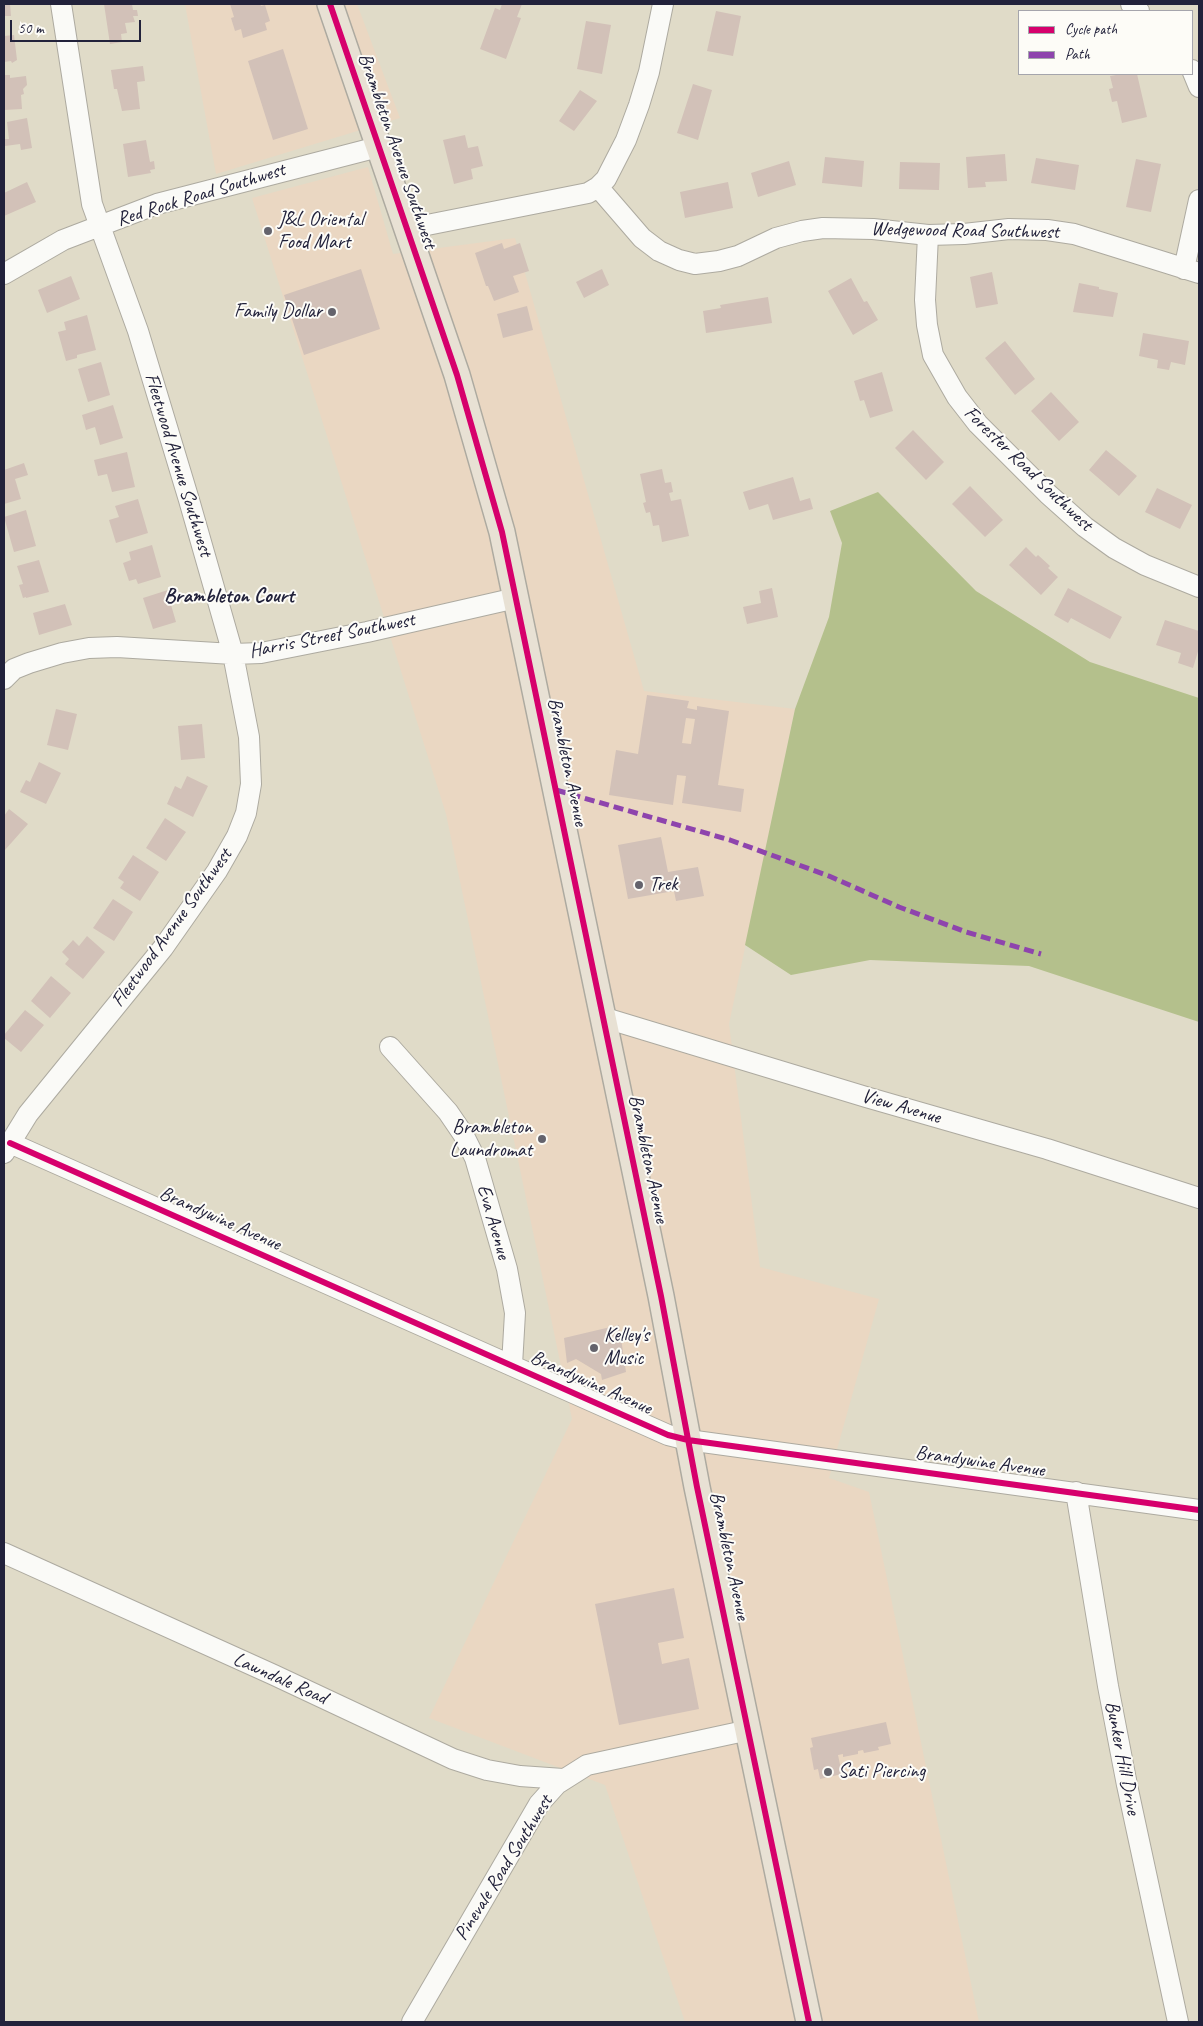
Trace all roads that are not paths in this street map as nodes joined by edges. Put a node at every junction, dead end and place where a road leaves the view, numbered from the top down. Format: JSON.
{"nodes":[{"id":1,"x":61,"y":4,"type":"edge"},
{"id":2,"x":330,"y":4,"type":"edge"},
{"id":3,"x":663,"y":4,"type":"edge"},
{"id":4,"x":1193,"y":73,"type":"edge"},
{"id":5,"x":1199,"y":88,"type":"edge"},
{"id":6,"x":378,"y":147,"type":"junction"},
{"id":7,"x":598,"y":187,"type":"junction"},
{"id":8,"x":1199,"y":200,"type":"edge"},
{"id":9,"x":100,"y":226,"type":"junction"},
{"id":10,"x":407,"y":229,"type":"junction"},
{"id":11,"x":928,"y":235,"type":"junction"},
{"id":12,"x":1192,"y":271,"type":"edge"},
{"id":13,"x":4,"y":274,"type":"edge"},
{"id":14,"x":434,"y":308,"type":"joint"},
{"id":15,"x":1199,"y":586,"type":"edge"},
{"id":16,"x":516,"y":598,"type":"junction"},
{"id":17,"x":233,"y":654,"type":"junction"},
{"id":18,"x":4,"y":678,"type":"edge"},
{"id":19,"x":602,"y":1017,"type":"junction"},
{"id":20,"x":390,"y":1047,"type":"dead end"},
{"id":21,"x":7,"y":1148,"type":"edge"},
{"id":22,"x":1199,"y":1198,"type":"edge"},
{"id":23,"x":512,"y":1366,"type":"junction"},
{"id":24,"x":688,"y":1440,"type":"junction"},
{"id":25,"x":1076,"y":1492,"type":"junction"},
{"id":26,"x":1199,"y":1510,"type":"edge"},
{"id":27,"x":4,"y":1554,"type":"edge"},
{"id":28,"x":749,"y":1730,"type":"junction"},
{"id":29,"x":563,"y":1779,"type":"junction"},
{"id":30,"x":412,"y":2022,"type":"edge"},
{"id":31,"x":809,"y":2022,"type":"edge"},
{"id":32,"x":1178,"y":2022,"type":"edge"}],
"edges":[{"from":1,"to":9,"type":"street","name":"Fleetwood Avenue Southwest"},
{"from":2,"to":6,"type":"main road","name":"Brambleton Avenue Southwest"},
{"from":3,"to":7,"type":"street"},
{"from":4,"to":5,"type":"street"},
{"from":6,"to":9,"type":"street","name":"Red Rock Road Southwest"},
{"from":6,"to":10,"type":"main road","name":"Brambleton Avenue Southwest"},
{"from":7,"to":10,"type":"street"},
{"from":7,"to":11,"type":"street","name":"Wedgewood Road Southwest"},
{"from":8,"to":12,"type":"street"},
{"from":9,"to":13,"type":"street","name":"Red Rock Road Southwest"},
{"from":9,"to":17,"type":"street","name":"Fleetwood Avenue Southwest"},
{"from":10,"to":14,"type":"main road","name":"Brambleton Avenue Southwest"},
{"from":11,"to":12,"type":"street","name":"Wedgewood Road Southwest"},
{"from":11,"to":15,"type":"street","name":"Forester Road Southwest"},
{"from":14,"to":16,"type":"main road","name":"Brambleton Avenue"},
{"from":16,"to":17,"type":"street","name":"Harris Street Southwest"},
{"from":16,"to":19,"type":"main road","name":"Brambleton Avenue"},
{"from":17,"to":18,"type":"street","name":"Harris Street Southwest"},
{"from":17,"to":21,"type":"street","name":"Fleetwood Avenue Southwest"},
{"from":19,"to":22,"type":"street","name":"View Avenue"},
{"from":19,"to":24,"type":"main road","name":"Brambleton Avenue"},
{"from":20,"to":23,"type":"street","name":"Eva Avenue"},
{"from":21,"to":23,"type":"street","name":"Brandywine Avenue"},
{"from":23,"to":24,"type":"street","name":"Brandywine Avenue"},
{"from":24,"to":25,"type":"street","name":"Brandywine Avenue"},
{"from":24,"to":28,"type":"main road","name":"Brambleton Avenue"},
{"from":25,"to":26,"type":"street","name":"Brandywine Avenue"},
{"from":25,"to":32,"type":"street","name":"Bunker Hill Drive"},
{"from":27,"to":29,"type":"street","name":"Lawndale Road"},
{"from":28,"to":29,"type":"street","name":"Pinevale Road Southwest"},
{"from":28,"to":31,"type":"main road","name":"Brambleton Avenue"},
{"from":29,"to":30,"type":"street","name":"Pinevale Road Southwest"}]}
